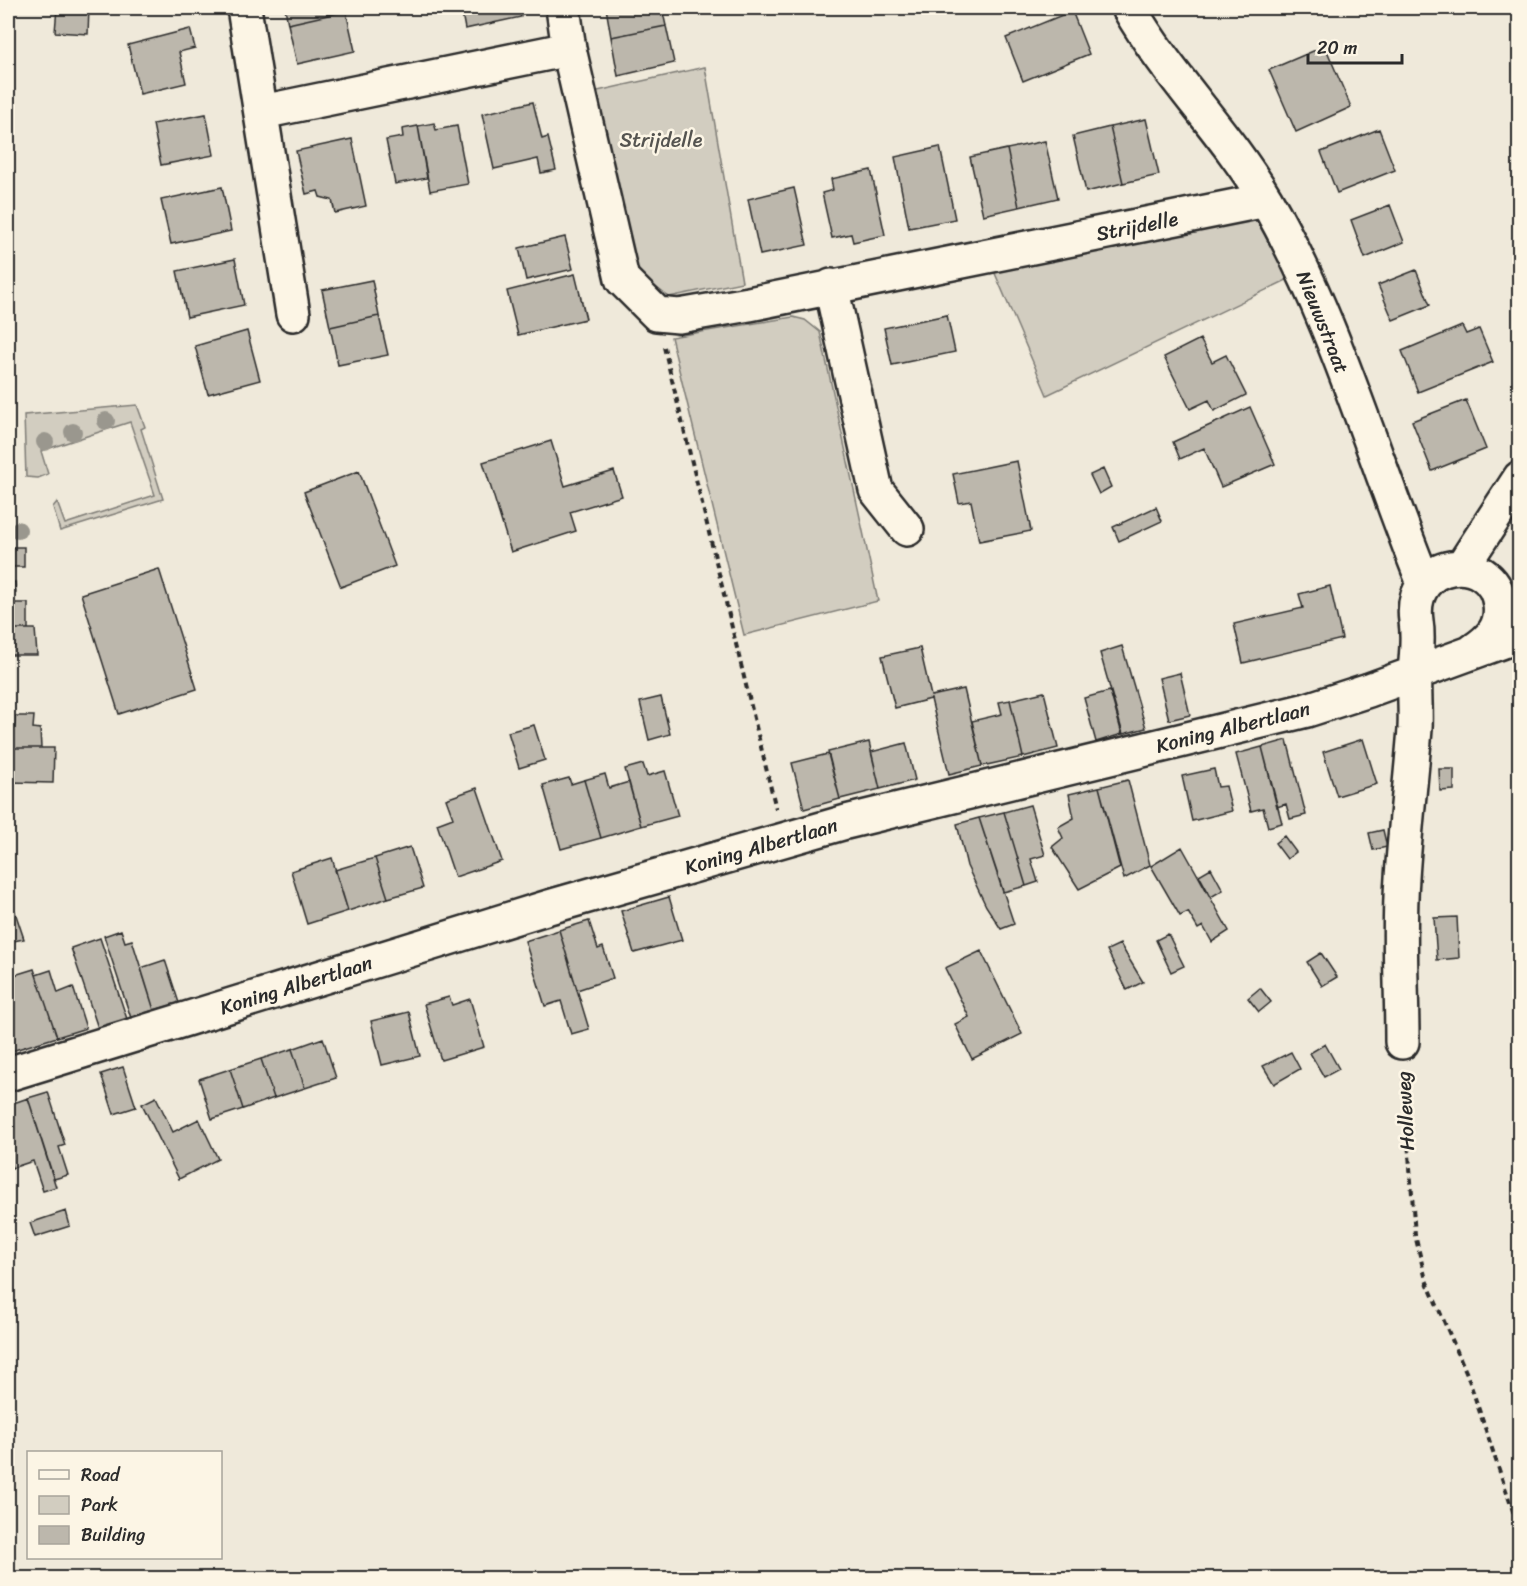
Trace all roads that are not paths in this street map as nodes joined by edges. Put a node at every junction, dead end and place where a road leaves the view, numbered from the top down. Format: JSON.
{"nodes":[{"id":1,"x":244,"y":8,"type":"edge"},
{"id":2,"x":563,"y":8,"type":"edge"},
{"id":3,"x":1129,"y":8,"type":"edge"},
{"id":4,"x":569,"y":49,"type":"junction"},
{"id":5,"x":262,"y":112,"type":"junction"},
{"id":6,"x":1266,"y":200,"type":"junction"},
{"id":7,"x":831,"y":286,"type":"junction"},
{"id":8,"x":293,"y":314,"type":"dead end"},
{"id":9,"x":1520,"y":478,"type":"edge"},
{"id":10,"x":907,"y":529,"type":"dead end"},
{"id":11,"x":1462,"y":567,"type":"junction"},
{"id":12,"x":1424,"y":583,"type":"junction"},
{"id":13,"x":1520,"y":635,"type":"edge"},
{"id":14,"x":1473,"y":651,"type":"junction"},
{"id":15,"x":1415,"y":672,"type":"junction"},
{"id":16,"x":1402,"y":1042,"type":"road end"},
{"id":17,"x":8,"y":1074,"type":"edge"}],
"edges":[{"from":1,"to":5,"type":"street"},
{"from":2,"to":4,"type":"street"},
{"from":3,"to":6,"type":"street","name":"Nieuwstraat"},
{"from":4,"to":5,"type":"street"},
{"from":4,"to":7,"type":"street","name":"Strijdelle"},
{"from":5,"to":8,"type":"street"},
{"from":6,"to":7,"type":"street","name":"Strijdelle"},
{"from":6,"to":12,"type":"street","name":"Nieuwstraat"},
{"from":7,"to":10,"type":"street"},
{"from":9,"to":11,"type":"street"},
{"from":11,"to":12,"type":"street"},
{"from":11,"to":14,"type":"street"},
{"from":12,"to":15,"type":"street"},
{"from":13,"to":14,"type":"street","name":"Koning Albertlaan"},
{"from":14,"to":15,"type":"street","name":"Koning Albertlaan"},
{"from":15,"to":16,"type":"street"},
{"from":15,"to":17,"type":"street","name":"Koning Albertlaan"}]}
